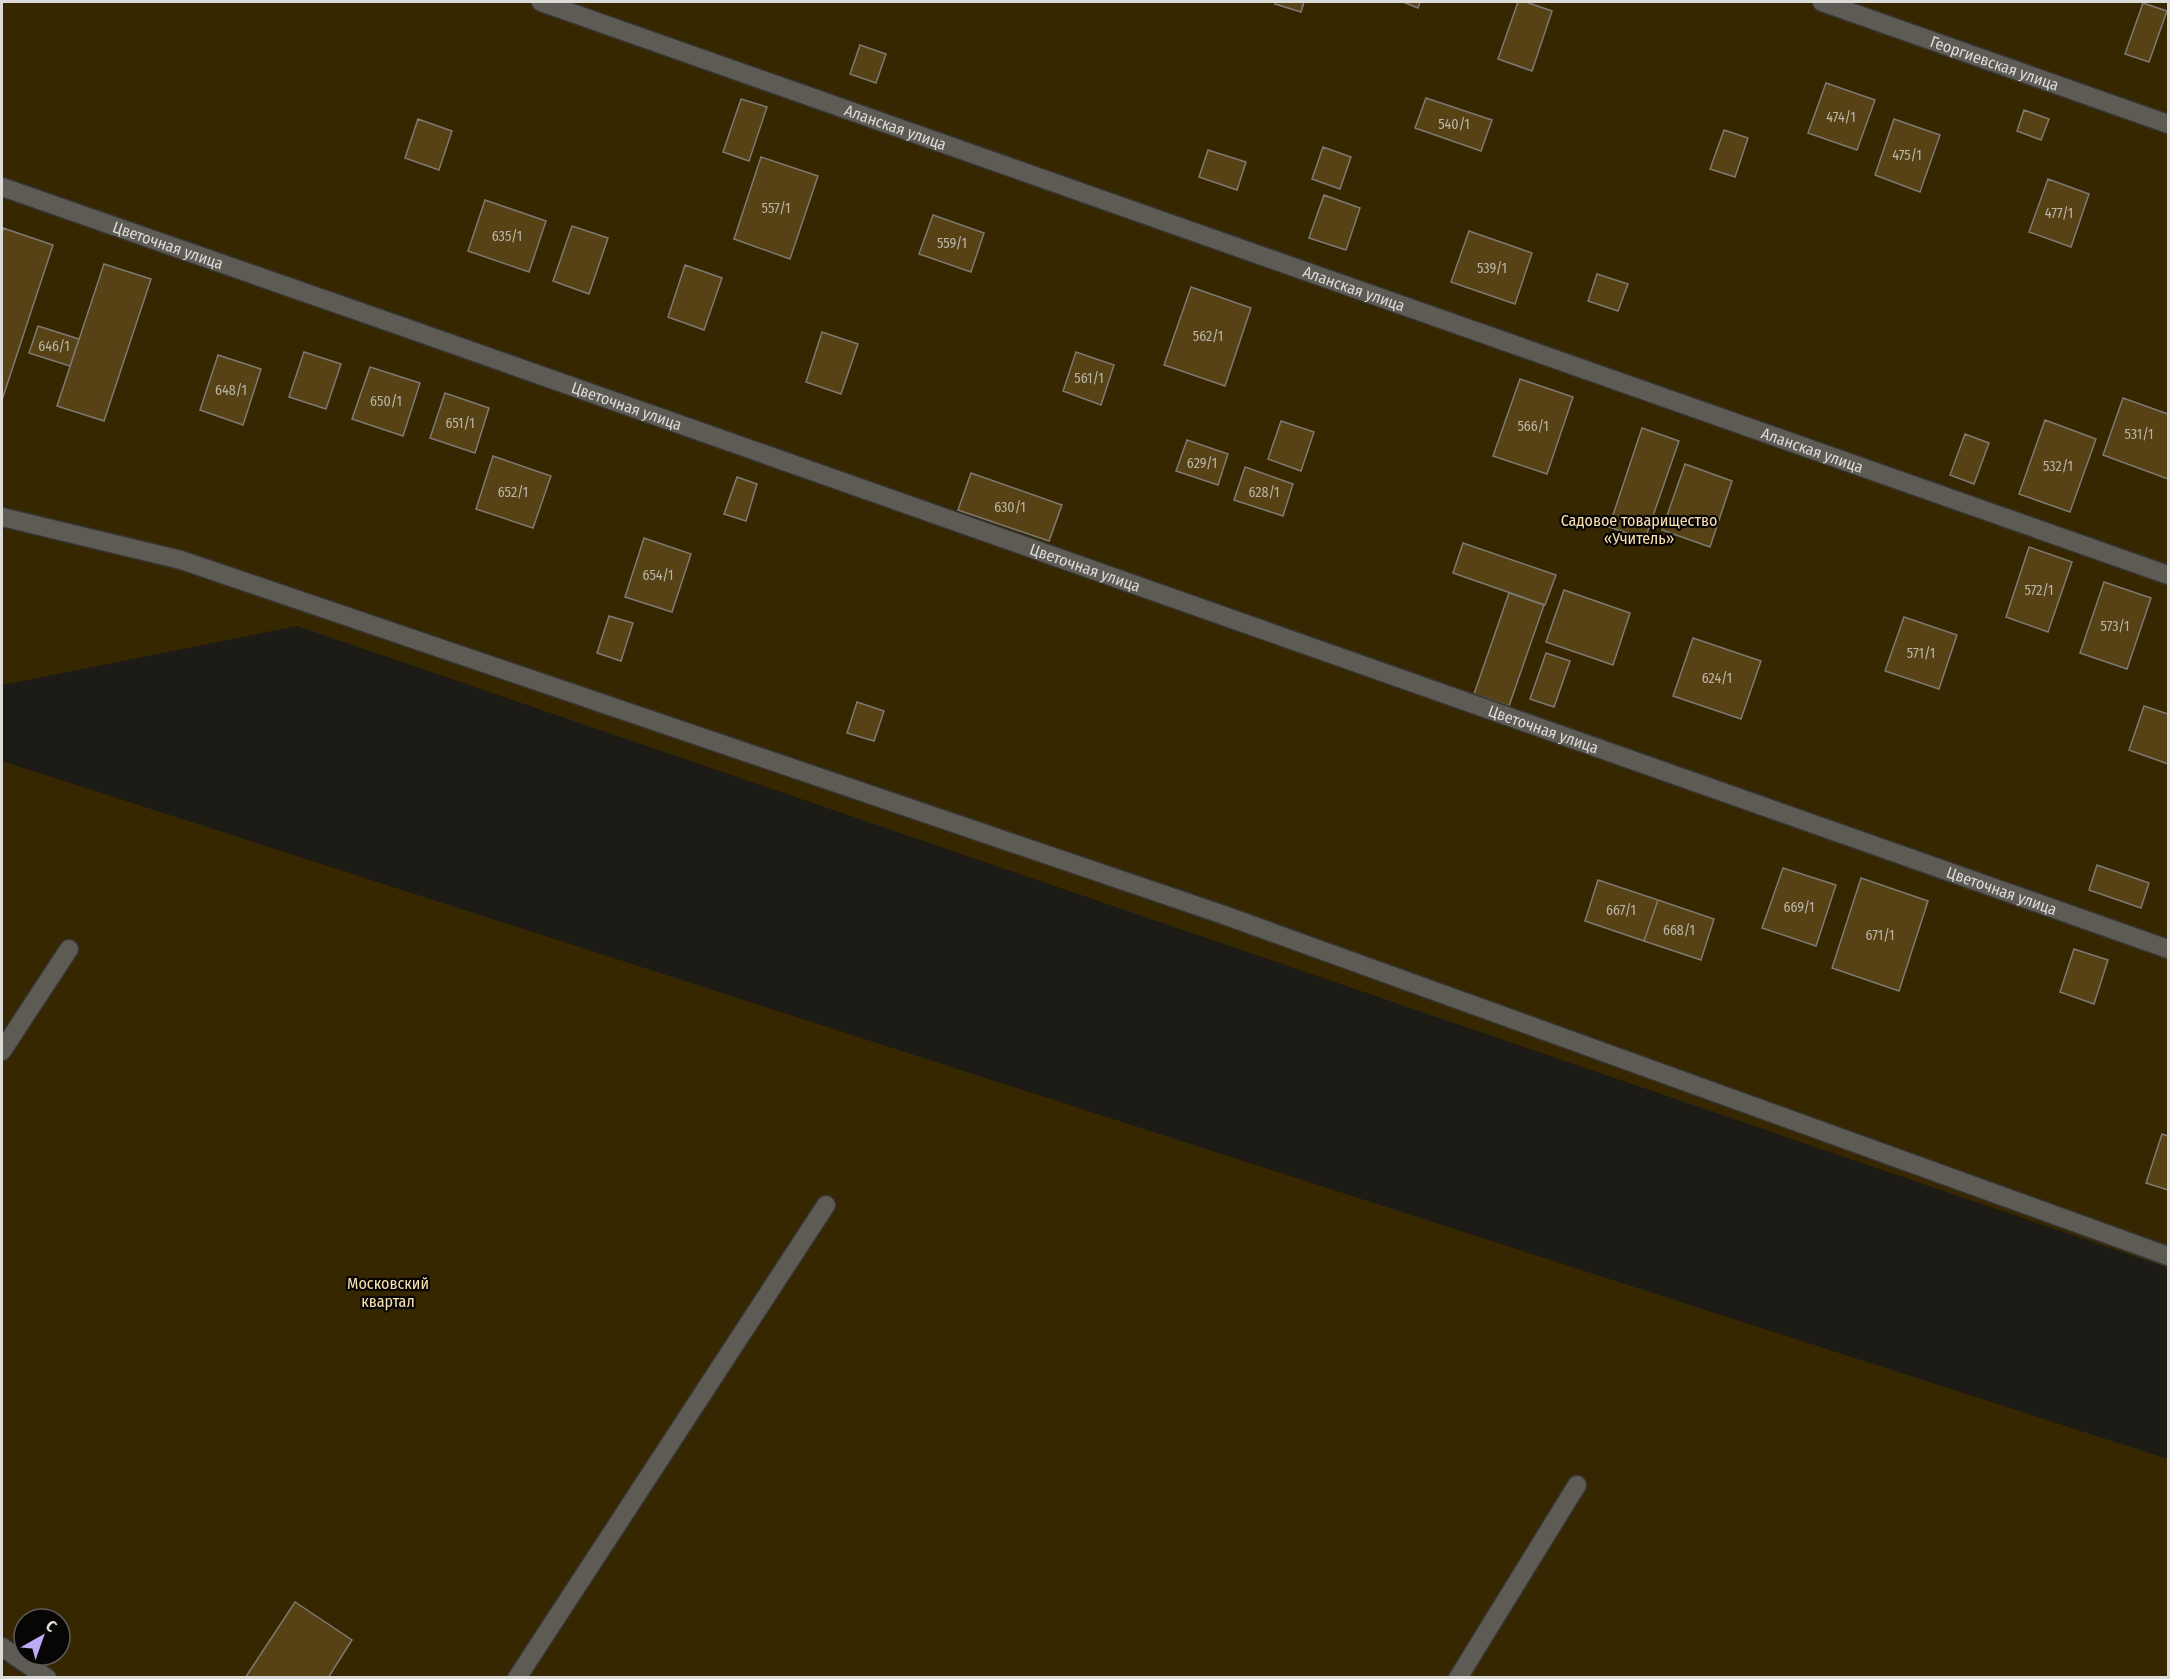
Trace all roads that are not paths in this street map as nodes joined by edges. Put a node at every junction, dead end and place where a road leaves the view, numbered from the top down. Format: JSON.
{"nodes":[{"id":1,"x":541,"y":2,"type":"edge"},
{"id":2,"x":1822,"y":2,"type":"edge"},
{"id":3,"x":2169,"y":124,"type":"edge"},
{"id":4,"x":2,"y":188,"type":"edge"},
{"id":5,"x":2,"y":517,"type":"edge"},
{"id":6,"x":2169,"y":575,"type":"edge"},
{"id":7,"x":69,"y":949,"type":"dead end"},
{"id":8,"x":2169,"y":949,"type":"edge"},
{"id":9,"x":2,"y":1051,"type":"edge"},
{"id":10,"x":826,"y":1205,"type":"dead end"},
{"id":11,"x":2169,"y":1256,"type":"edge"},
{"id":12,"x":1577,"y":1485,"type":"dead end"},
{"id":13,"x":2,"y":1647,"type":"edge"},
{"id":14,"x":46,"y":1677,"type":"edge"},
{"id":15,"x":517,"y":1677,"type":"edge"},
{"id":16,"x":1458,"y":1677,"type":"edge"}],
"edges":[{"from":1,"to":6,"type":"street","name":"Аланская улица"},
{"from":2,"to":3,"type":"street","name":"Георгиевская улица"},
{"from":4,"to":8,"type":"street","name":"Цветочная улица"},
{"from":5,"to":11,"type":"street"},
{"from":7,"to":9,"type":"street"},
{"from":10,"to":15,"type":"street"},
{"from":12,"to":16,"type":"street"},
{"from":13,"to":14,"type":"street"}]}
